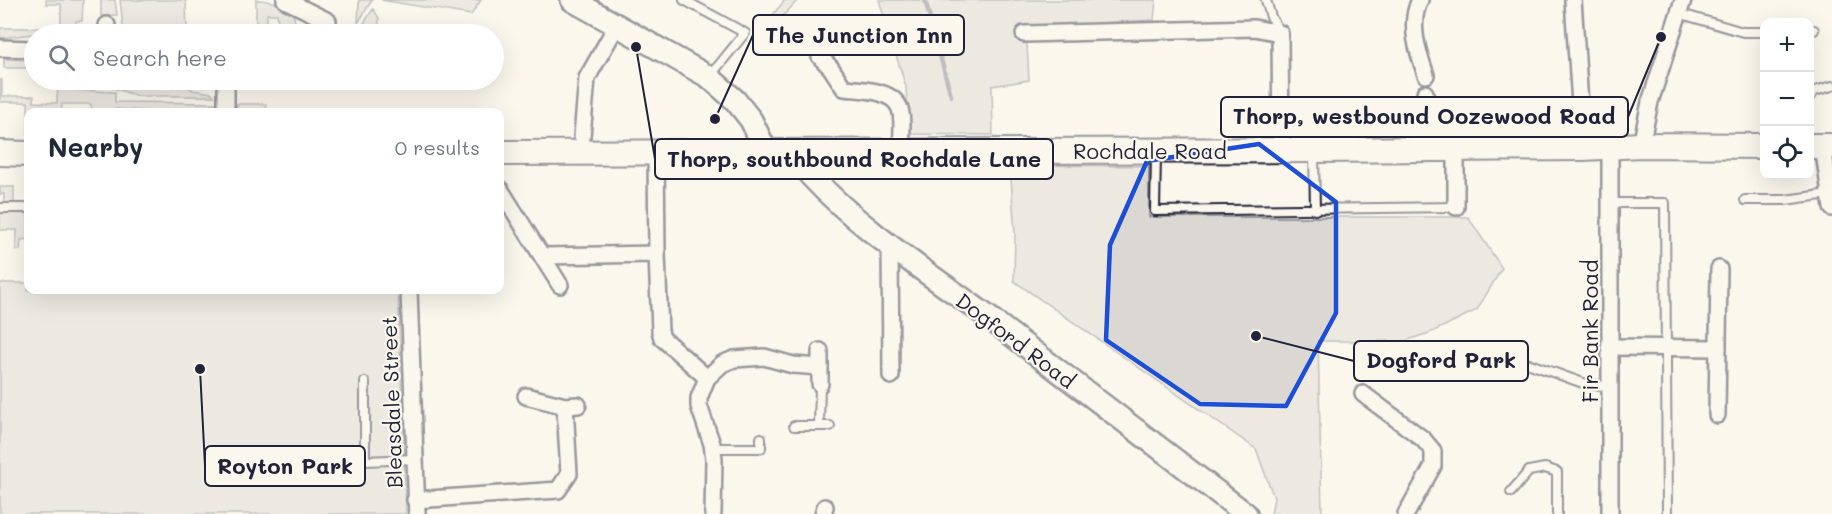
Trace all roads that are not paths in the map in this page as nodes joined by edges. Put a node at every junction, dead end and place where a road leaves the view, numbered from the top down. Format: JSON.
{"nodes":[{"id":1,"x":285,"y":0,"type":"edge"},
{"id":2,"x":684,"y":0,"type":"edge"},
{"id":3,"x":1266,"y":0,"type":"edge"},
{"id":4,"x":1420,"y":0,"type":"edge"},
{"id":5,"x":1574,"y":0,"type":"edge"},
{"id":6,"x":581,"y":2,"type":"edge"},
{"id":7,"x":1681,"y":7,"type":"edge"},
{"id":8,"x":328,"y":21,"type":"dead end"},
{"id":9,"x":617,"y":26,"type":"junction"},
{"id":10,"x":1760,"y":32,"type":"edge"},
{"id":11,"x":1280,"y":33,"type":"junction"},
{"id":12,"x":1024,"y":34,"type":"dead end"},
{"id":13,"x":830,"y":37,"type":"dead end"},
{"id":14,"x":0,"y":48,"type":"edge"},
{"id":15,"x":24,"y":49,"type":"edge"},
{"id":16,"x":1426,"y":75,"type":"dead end"},
{"id":17,"x":709,"y":77,"type":"junction"},
{"id":18,"x":1832,"y":86,"type":"edge"},
{"id":19,"x":226,"y":90,"type":"edge"},
{"id":20,"x":1814,"y":92,"type":"edge"},
{"id":21,"x":1425,"y":93,"type":"dead end"},
{"id":22,"x":226,"y":108,"type":"edge"},
{"id":23,"x":582,"y":137,"type":"dead end"},
{"id":24,"x":1641,"y":145,"type":"junction"},
{"id":25,"x":1760,"y":146,"type":"edge"},
{"id":26,"x":1822,"y":146,"type":"edge"},
{"id":27,"x":1610,"y":147,"type":"junction"},
{"id":28,"x":1456,"y":148,"type":"junction"},
{"id":29,"x":1583,"y":148,"type":"junction"},
{"id":30,"x":1426,"y":149,"type":"junction"},
{"id":31,"x":1156,"y":150,"type":"junction"},
{"id":32,"x":1281,"y":150,"type":"junction"},
{"id":33,"x":1314,"y":150,"type":"junction"},
{"id":34,"x":766,"y":151,"type":"junction"},
{"id":35,"x":809,"y":152,"type":"junction"},
{"id":36,"x":902,"y":152,"type":"junction"},
{"id":37,"x":0,"y":153,"type":"edge"},
{"id":38,"x":24,"y":153,"type":"edge"},
{"id":39,"x":504,"y":153,"type":"edge"},
{"id":40,"x":656,"y":153,"type":"junction"},
{"id":41,"x":504,"y":195,"type":"edge"},
{"id":42,"x":1745,"y":200,"type":"dead end"},
{"id":43,"x":1831,"y":201,"type":"edge"},
{"id":44,"x":1610,"y":203,"type":"junction"},
{"id":45,"x":1456,"y":207,"type":"joint"},
{"id":46,"x":0,"y":208,"type":"edge"},
{"id":47,"x":24,"y":208,"type":"edge"},
{"id":48,"x":1315,"y":210,"type":"junction"},
{"id":49,"x":891,"y":244,"type":"junction"},
{"id":50,"x":657,"y":254,"type":"junction"},
{"id":51,"x":542,"y":256,"type":"junction"},
{"id":52,"x":1719,"y":268,"type":"dead end"},
{"id":53,"x":560,"y":285,"type":"dead end"},
{"id":54,"x":409,"y":294,"type":"edge"},
{"id":55,"x":1609,"y":346,"type":"junction"},
{"id":56,"x":1665,"y":347,"type":"junction"},
{"id":57,"x":1718,"y":348,"type":"junction"},
{"id":58,"x":1492,"y":356,"type":"dead end"},
{"id":59,"x":891,"y":376,"type":"dead end"},
{"id":60,"x":707,"y":378,"type":"junction"},
{"id":61,"x":364,"y":382,"type":"dead end"},
{"id":62,"x":820,"y":384,"type":"joint"},
{"id":63,"x":1610,"y":387,"type":"junction"},
{"id":64,"x":1363,"y":394,"type":"dead end"},
{"id":65,"x":526,"y":396,"type":"dead end"},
{"id":66,"x":1718,"y":415,"type":"dead end"},
{"id":67,"x":794,"y":426,"type":"dead end"},
{"id":68,"x":819,"y":426,"type":"junction"},
{"id":69,"x":830,"y":426,"type":"dead end"},
{"id":70,"x":761,"y":438,"type":"dead end"},
{"id":71,"x":712,"y":448,"type":"junction"},
{"id":72,"x":414,"y":459,"type":"junction"},
{"id":73,"x":1511,"y":492,"type":"dead end"},
{"id":74,"x":416,"y":507,"type":"edge"},
{"id":75,"x":713,"y":514,"type":"edge"},
{"id":76,"x":1246,"y":514,"type":"edge"},
{"id":77,"x":1406,"y":514,"type":"edge"},
{"id":78,"x":1557,"y":514,"type":"edge"},
{"id":79,"x":1610,"y":514,"type":"edge"},
{"id":80,"x":1666,"y":514,"type":"edge"}],
"edges":[{"from":1,"to":8,"type":"street"},
{"from":2,"to":17,"type":"lane"},
{"from":3,"to":11,"type":"lane"},
{"from":4,"to":16,"type":"street"},
{"from":5,"to":29,"type":"street"},
{"from":6,"to":9,"type":"street"},
{"from":7,"to":10,"type":"lane"},
{"from":7,"to":24,"type":"street"},
{"from":9,"to":17,"type":"street"},
{"from":9,"to":23,"type":"street"},
{"from":11,"to":12,"type":"street"},
{"from":11,"to":32,"type":"street"},
{"from":13,"to":36,"type":"street"},
{"from":14,"to":15,"type":"street"},
{"from":17,"to":34,"type":"street"},
{"from":18,"to":20,"type":"lane"},
{"from":19,"to":22,"type":"street"},
{"from":21,"to":30,"type":"street"},
{"from":24,"to":25,"type":"main road","name":"Rochdale Road"},
{"from":24,"to":27,"type":"main road","name":"Rochdale Road"},
{"from":26,"to":43,"type":"street"},
{"from":27,"to":29,"type":"main road","name":"Rochdale Road"},
{"from":27,"to":44,"type":"street","name":"Fir Bank Road"},
{"from":28,"to":29,"type":"main road","name":"Rochdale Road"},
{"from":28,"to":30,"type":"main road","name":"Rochdale Road"},
{"from":28,"to":45,"type":"street"},
{"from":30,"to":33,"type":"main road","name":"Rochdale Road"},
{"from":31,"to":32,"type":"main road","name":"Rochdale Road"},
{"from":31,"to":36,"type":"main road","name":"Rochdale Road"},
{"from":31,"to":48,"type":"lane"},
{"from":32,"to":33,"type":"main road","name":"Rochdale Road"},
{"from":33,"to":48,"type":"lane"},
{"from":34,"to":35,"type":"main road","name":"Rochdale Road"},
{"from":34,"to":40,"type":"main road","name":"Rochdale Road"},
{"from":35,"to":36,"type":"main road","name":"Rochdale Road"},
{"from":35,"to":49,"type":"street","name":"Dogford Road"},
{"from":37,"to":38,"type":"main road"},
{"from":39,"to":40,"type":"main road","name":"Rochdale Road"},
{"from":40,"to":50,"type":"street"},
{"from":41,"to":51,"type":"street"},
{"from":42,"to":43,"type":"lane"},
{"from":44,"to":55,"type":"street","name":"Fir Bank Road"},
{"from":44,"to":56,"type":"lane"},
{"from":45,"to":48,"type":"lane"},
{"from":46,"to":47,"type":"lane"},
{"from":49,"to":59,"type":"street"},
{"from":49,"to":76,"type":"street","name":"Dogford Road"},
{"from":50,"to":51,"type":"street"},
{"from":50,"to":60,"type":"street"},
{"from":51,"to":53,"type":"street"},
{"from":52,"to":57,"type":"street"},
{"from":54,"to":72,"type":"street","name":"Bleasdale Street"},
{"from":55,"to":56,"type":"street"},
{"from":55,"to":63,"type":"street","name":"Fir Bank Road"},
{"from":56,"to":57,"type":"street"},
{"from":56,"to":80,"type":"lane"},
{"from":57,"to":66,"type":"street"},
{"from":58,"to":63,"type":"lane"},
{"from":60,"to":62,"type":"street"},
{"from":60,"to":71,"type":"street"},
{"from":61,"to":72,"type":"lane"},
{"from":62,"to":68,"type":"lane"},
{"from":63,"to":79,"type":"street","name":"Fir Bank Road"},
{"from":64,"to":77,"type":"street"},
{"from":65,"to":74,"type":"street"},
{"from":67,"to":68,"type":"lane"},
{"from":68,"to":69,"type":"lane"},
{"from":70,"to":71,"type":"lane"},
{"from":71,"to":75,"type":"street"},
{"from":72,"to":74,"type":"street","name":"Bleasdale Street"},
{"from":73,"to":78,"type":"lane"}]}
